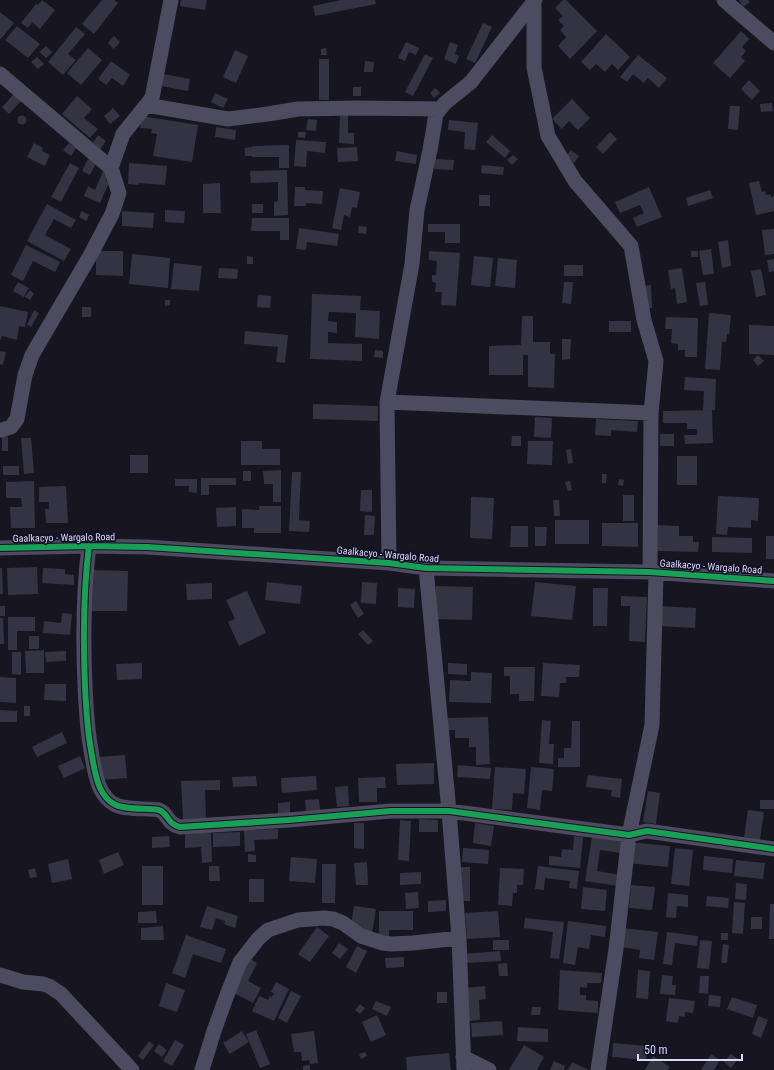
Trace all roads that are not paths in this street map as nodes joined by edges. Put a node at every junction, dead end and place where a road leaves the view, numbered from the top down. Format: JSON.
{"nodes":[{"id":1,"x":171,"y":0,"type":"edge"},
{"id":2,"x":724,"y":0,"type":"edge"},
{"id":3,"x":534,"y":1,"type":"edge"},
{"id":4,"x":774,"y":43,"type":"edge"},
{"id":5,"x":0,"y":74,"type":"edge"},
{"id":6,"x":146,"y":105,"type":"junction"},
{"id":7,"x":440,"y":109,"type":"junction"},
{"id":8,"x":111,"y":168,"type":"junction"},
{"id":9,"x":387,"y":402,"type":"junction"},
{"id":10,"x":651,"y":413,"type":"junction"},
{"id":11,"x":0,"y":430,"type":"edge"},
{"id":12,"x":89,"y":546,"type":"junction"},
{"id":13,"x":0,"y":548,"type":"edge"},
{"id":14,"x":389,"y":562,"type":"junction"},
{"id":15,"x":426,"y":568,"type":"junction"},
{"id":16,"x":653,"y":572,"type":"junction"},
{"id":17,"x":774,"y":581,"type":"edge"},
{"id":18,"x":449,"y":811,"type":"junction"},
{"id":19,"x":629,"y":834,"type":"junction"},
{"id":20,"x":774,"y":849,"type":"edge"},
{"id":21,"x":459,"y":938,"type":"junction"},
{"id":22,"x":0,"y":975,"type":"edge"},
{"id":23,"x":464,"y":1064,"type":"edge"},
{"id":24,"x":132,"y":1070,"type":"edge"},
{"id":25,"x":202,"y":1070,"type":"edge"},
{"id":26,"x":489,"y":1070,"type":"edge"},
{"id":27,"x":598,"y":1070,"type":"edge"}],
"edges":[{"from":1,"to":6,"type":"street"},
{"from":2,"to":4,"type":"street"},
{"from":3,"to":7,"type":"street"},
{"from":3,"to":10,"type":"street"},
{"from":5,"to":8,"type":"street"},
{"from":6,"to":7,"type":"street"},
{"from":6,"to":8,"type":"street"},
{"from":7,"to":9,"type":"street"},
{"from":8,"to":11,"type":"street"},
{"from":9,"to":10,"type":"street"},
{"from":9,"to":14,"type":"street"},
{"from":10,"to":16,"type":"street"},
{"from":12,"to":13,"type":"street","name":"Gaalkacyo - Wargalo Road"},
{"from":12,"to":14,"type":"street","name":"Gaalkacyo - Wargalo Road"},
{"from":12,"to":18,"type":"street"},
{"from":14,"to":15,"type":"street","name":"Gaalkacyo - Wargalo Road"},
{"from":15,"to":16,"type":"street","name":"Gaalkacyo - Wargalo Road"},
{"from":15,"to":18,"type":"street"},
{"from":16,"to":17,"type":"street","name":"Gaalkacyo - Wargalo Road"},
{"from":16,"to":19,"type":"street"},
{"from":18,"to":19,"type":"street"},
{"from":18,"to":21,"type":"street"},
{"from":19,"to":20,"type":"street"},
{"from":19,"to":27,"type":"street"},
{"from":21,"to":23,"type":"street"},
{"from":21,"to":25,"type":"street"},
{"from":22,"to":24,"type":"street"},
{"from":23,"to":26,"type":"street"}]}
